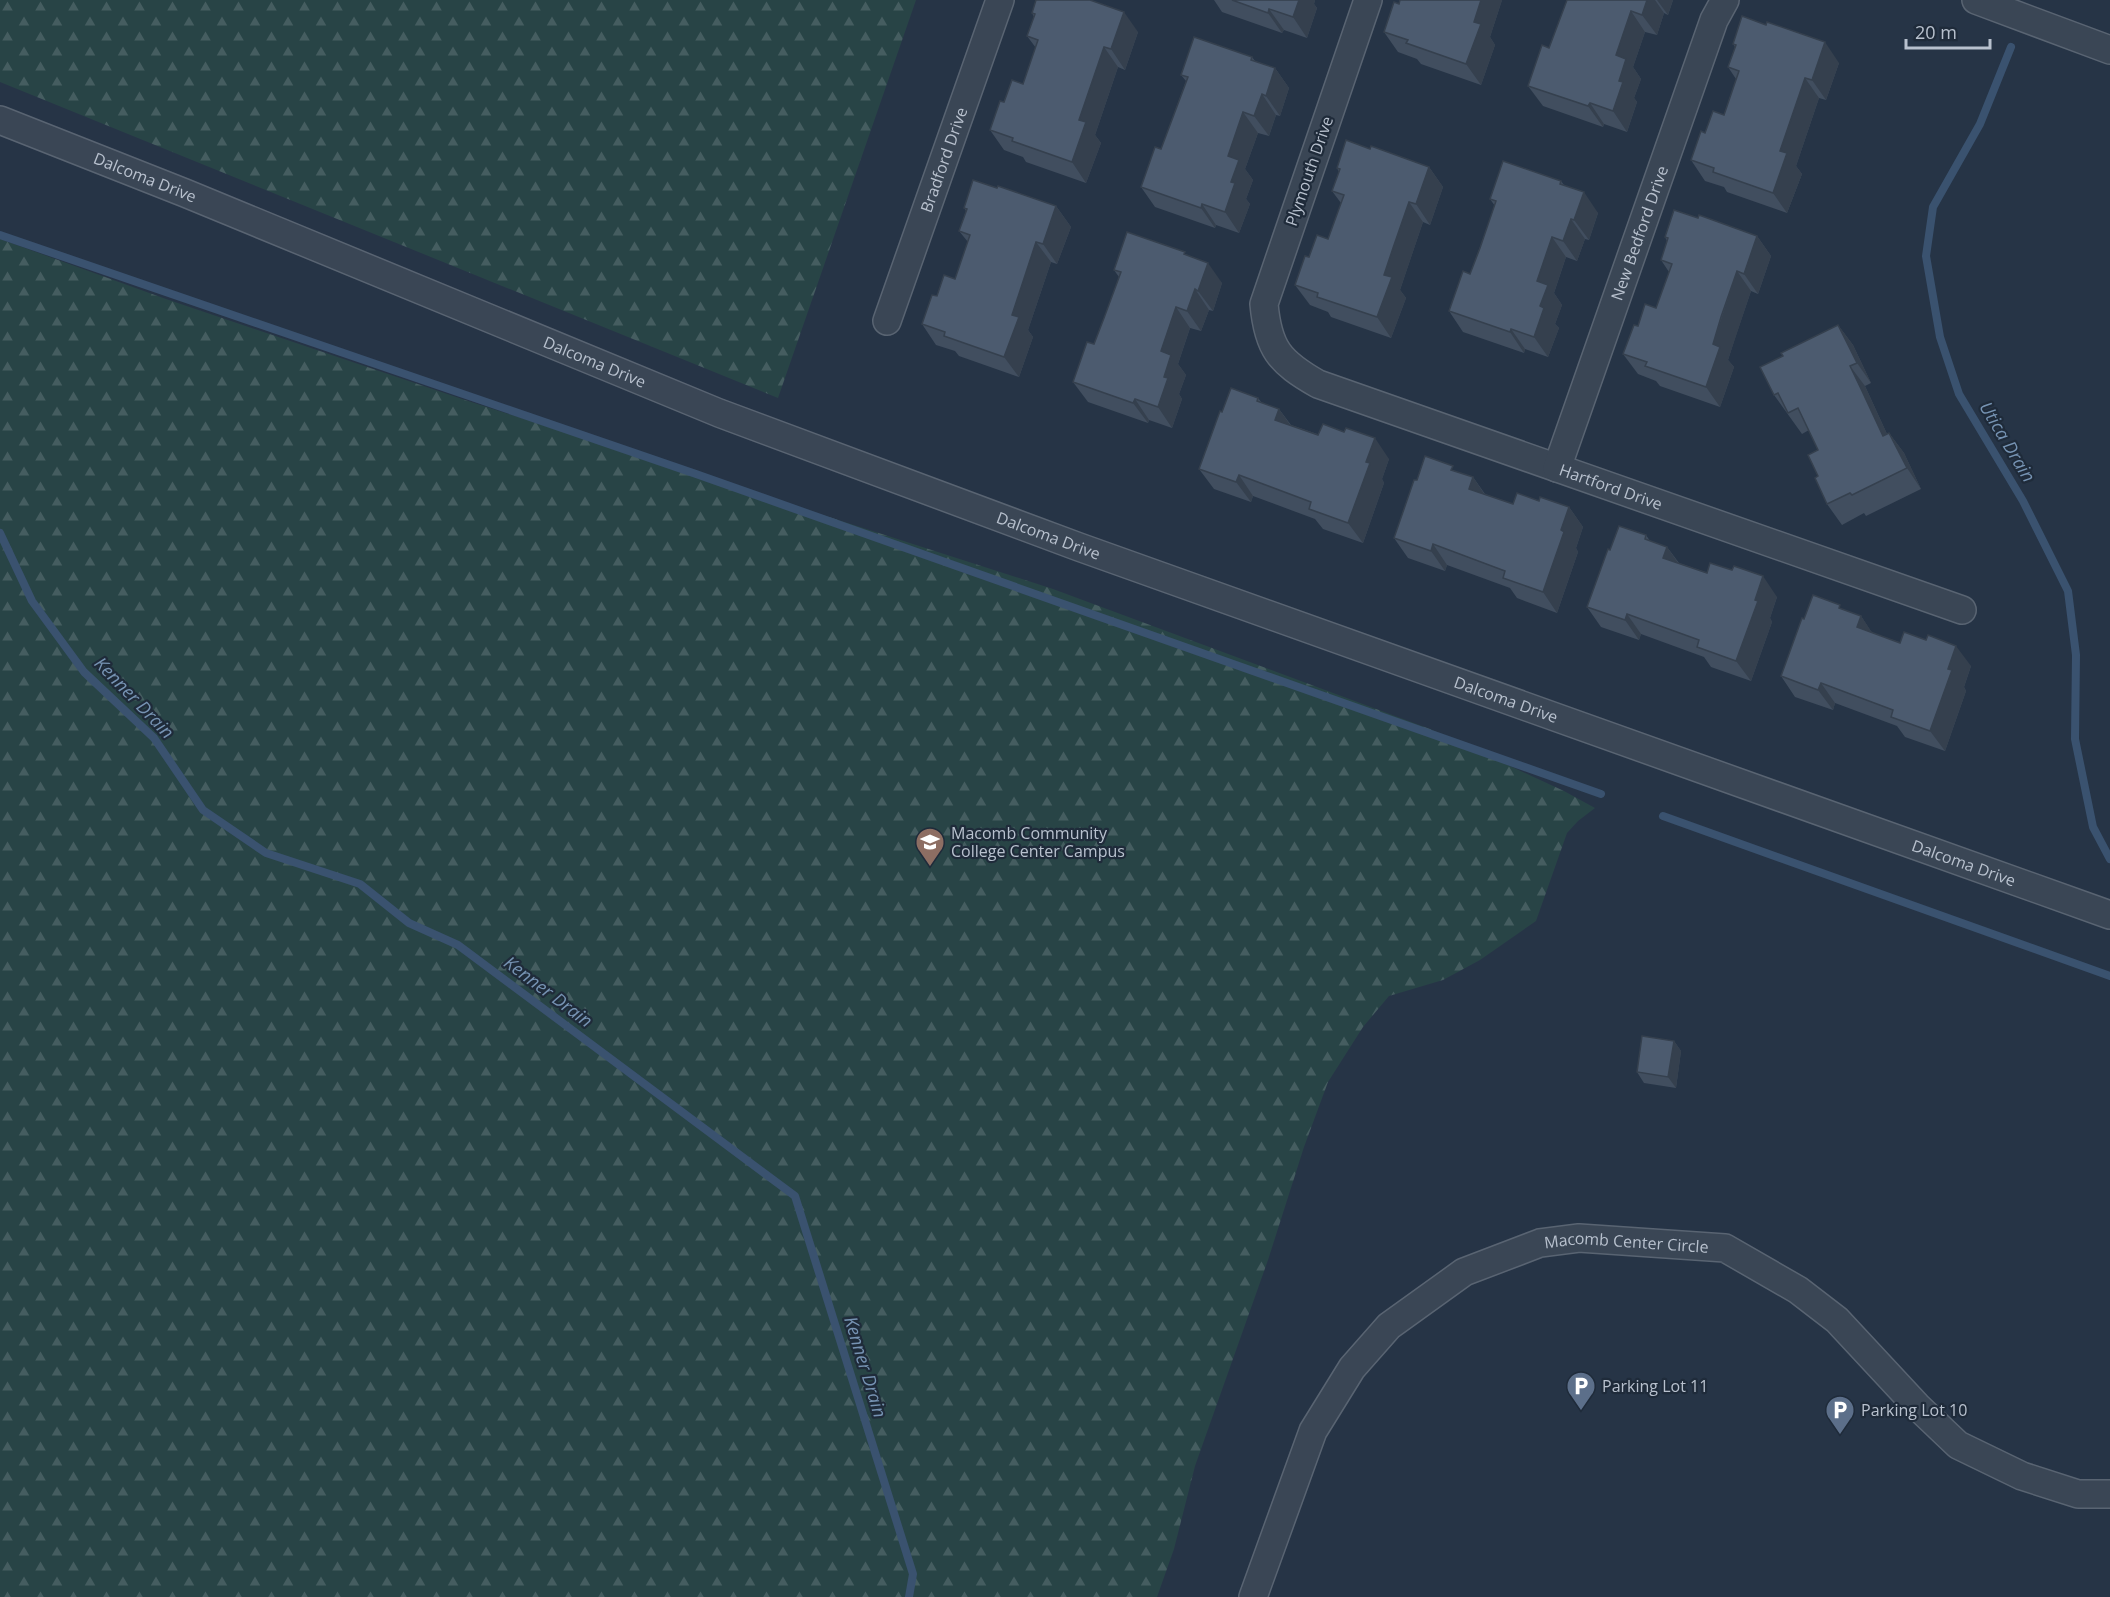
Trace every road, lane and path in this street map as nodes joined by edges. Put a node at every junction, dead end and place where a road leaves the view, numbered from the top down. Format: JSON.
{"nodes":[{"id":1,"x":1000,"y":0,"type":"edge"},
{"id":2,"x":1368,"y":0,"type":"edge"},
{"id":3,"x":1725,"y":0,"type":"edge"},
{"id":4,"x":1976,"y":0,"type":"edge"},
{"id":5,"x":2110,"y":50,"type":"edge"},
{"id":6,"x":0,"y":120,"type":"edge"},
{"id":7,"x":887,"y":321,"type":"dead end"},
{"id":8,"x":1273,"y":344,"type":"joint"},
{"id":9,"x":1557,"y":468,"type":"junction"},
{"id":10,"x":1962,"y":610,"type":"dead end"},
{"id":11,"x":2110,"y":915,"type":"edge"},
{"id":12,"x":2110,"y":1494,"type":"edge"},
{"id":13,"x":1253,"y":1597,"type":"edge"}],
"edges":[{"from":1,"to":7,"type":"street","name":"Bradford Drive"},
{"from":2,"to":8,"type":"street","name":"Plymouth Drive"},
{"from":3,"to":9,"type":"street","name":"New Bedford Drive"},
{"from":4,"to":5,"type":"street"},
{"from":6,"to":11,"type":"street","name":"Dalcoma Drive"},
{"from":8,"to":9,"type":"street","name":"Hartford Drive"},
{"from":9,"to":10,"type":"street","name":"Hartford Drive"},
{"from":12,"to":13,"type":"street","name":"Macomb Center Circle"}]}
